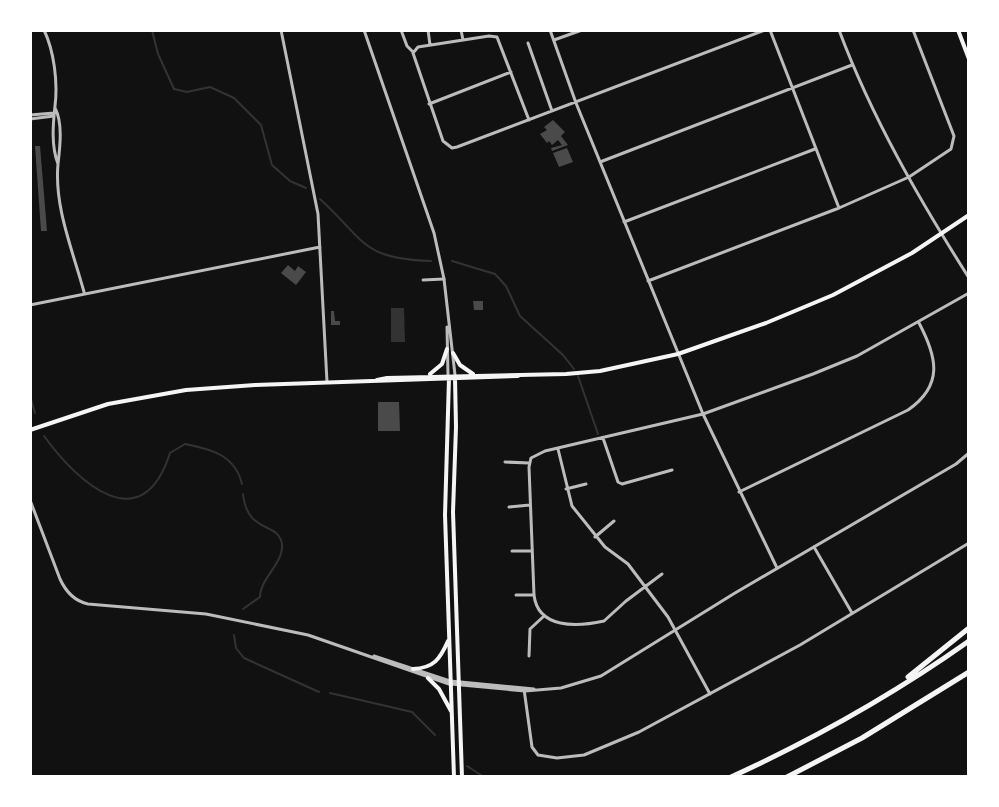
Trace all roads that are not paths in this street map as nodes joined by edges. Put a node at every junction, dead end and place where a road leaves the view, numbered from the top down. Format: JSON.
{"nodes":[{"id":1,"x":44,"y":30,"type":"edge"},
{"id":2,"x":281,"y":30,"type":"edge"},
{"id":3,"x":364,"y":30,"type":"edge"},
{"id":4,"x":401,"y":30,"type":"edge"},
{"id":5,"x":428,"y":30,"type":"edge"},
{"id":6,"x":461,"y":30,"type":"edge"},
{"id":7,"x":550,"y":30,"type":"edge"},
{"id":8,"x":582,"y":30,"type":"edge"},
{"id":9,"x":767,"y":30,"type":"edge"},
{"id":10,"x":839,"y":30,"type":"edge"},
{"id":11,"x":913,"y":30,"type":"edge"},
{"id":12,"x":958,"y":30,"type":"edge"},
{"id":13,"x":463,"y":40,"type":"junction"},
{"id":14,"x":554,"y":40,"type":"junction"},
{"id":15,"x":528,"y":43,"type":"dead end"},
{"id":16,"x":430,"y":45,"type":"junction"},
{"id":17,"x":414,"y":52,"type":"junction"},
{"id":18,"x":969,"y":59,"type":"edge"},
{"id":19,"x":852,"y":65,"type":"junction"},
{"id":20,"x":511,"y":72,"type":"junction"},
{"id":21,"x":791,"y":87,"type":"junction"},
{"id":22,"x":576,"y":103,"type":"junction"},
{"id":23,"x":429,"y":104,"type":"junction"},
{"id":24,"x":552,"y":112,"type":"junction"},
{"id":25,"x":55,"y":113,"type":"junction"},
{"id":26,"x":30,"y":117,"type":"edge"},
{"id":27,"x":529,"y":120,"type":"junction"},
{"id":28,"x":815,"y":149,"type":"junction"},
{"id":29,"x":600,"y":162,"type":"junction"},
{"id":30,"x":909,"y":177,"type":"junction"},
{"id":31,"x":839,"y":208,"type":"junction"},
{"id":32,"x":969,"y":215,"type":"edge"},
{"id":33,"x":624,"y":222,"type":"junction"},
{"id":34,"x":941,"y":234,"type":"junction"},
{"id":35,"x":320,"y":247,"type":"junction"},
{"id":36,"x":969,"y":278,"type":"edge"},
{"id":37,"x":444,"y":279,"type":"junction"},
{"id":38,"x":423,"y":280,"type":"dead end"},
{"id":39,"x":648,"y":281,"type":"junction"},
{"id":40,"x":969,"y":293,"type":"edge"},
{"id":41,"x":85,"y":294,"type":"junction"},
{"id":42,"x":30,"y":305,"type":"edge"},
{"id":43,"x":919,"y":323,"type":"junction"},
{"id":44,"x":448,"y":324,"type":"junction"},
{"id":45,"x":447,"y":349,"type":"junction"},
{"id":46,"x":453,"y":353,"type":"junction"},
{"id":47,"x":678,"y":354,"type":"junction"},
{"id":48,"x":473,"y":374,"type":"junction"},
{"id":49,"x":521,"y":375,"type":"junction"},
{"id":50,"x":424,"y":376,"type":"junction"},
{"id":51,"x":452,"y":377,"type":"junction"},
{"id":52,"x":377,"y":380,"type":"junction"},
{"id":53,"x":327,"y":382,"type":"junction"},
{"id":54,"x":703,"y":414,"type":"junction"},
{"id":55,"x":30,"y":430,"type":"edge"},
{"id":56,"x":603,"y":438,"type":"junction"},
{"id":57,"x":558,"y":449,"type":"junction"},
{"id":58,"x":969,"y":453,"type":"edge"},
{"id":59,"x":505,"y":462,"type":"dead end"},
{"id":60,"x":529,"y":463,"type":"junction"},
{"id":61,"x":672,"y":470,"type":"dead end"},
{"id":62,"x":586,"y":484,"type":"dead end"},
{"id":63,"x":566,"y":489,"type":"junction"},
{"id":64,"x":739,"y":492,"type":"junction"},
{"id":65,"x":30,"y":500,"type":"edge"},
{"id":66,"x":530,"y":505,"type":"junction"},
{"id":67,"x":509,"y":507,"type":"dead end"},
{"id":68,"x":614,"y":521,"type":"dead end"},
{"id":69,"x":595,"y":537,"type":"junction"},
{"id":70,"x":969,"y":543,"type":"edge"},
{"id":71,"x":814,"y":547,"type":"junction"},
{"id":72,"x":512,"y":551,"type":"dead end"},
{"id":73,"x":532,"y":551,"type":"junction"},
{"id":74,"x":777,"y":568,"type":"junction"},
{"id":75,"x":662,"y":574,"type":"dead end"},
{"id":76,"x":645,"y":587,"type":"junction"},
{"id":77,"x":516,"y":595,"type":"dead end"},
{"id":78,"x":534,"y":595,"type":"junction"},
{"id":79,"x":852,"y":613,"type":"junction"},
{"id":80,"x":544,"y":616,"type":"junction"},
{"id":81,"x":969,"y":628,"type":"edge"},
{"id":82,"x":676,"y":629,"type":"junction"},
{"id":83,"x":449,"y":639,"type":"junction"},
{"id":84,"x":969,"y":641,"type":"edge"},
{"id":85,"x":359,"y":652,"type":"junction"},
{"id":86,"x":529,"y":656,"type":"dead end"},
{"id":87,"x":413,"y":669,"type":"junction"},
{"id":88,"x":969,"y":672,"type":"edge"},
{"id":89,"x":428,"y":678,"type":"junction"},
{"id":90,"x":451,"y":682,"type":"junction"},
{"id":91,"x":458,"y":684,"type":"junction"},
{"id":92,"x":524,"y":690,"type":"junction"},
{"id":93,"x":889,"y":693,"type":"junction"},
{"id":94,"x":710,"y":694,"type":"junction"},
{"id":95,"x":452,"y":713,"type":"junction"},
{"id":96,"x":454,"y":777,"type":"edge"},
{"id":97,"x":462,"y":777,"type":"edge"},
{"id":98,"x":731,"y":777,"type":"edge"},
{"id":99,"x":787,"y":777,"type":"edge"}],
"edges":[{"from":1,"to":25,"type":"street"},
{"from":2,"to":35,"type":"street"},
{"from":3,"to":37,"type":"street"},
{"from":4,"to":17,"type":"street"},
{"from":5,"to":16,"type":"street"},
{"from":6,"to":13,"type":"street"},
{"from":7,"to":14,"type":"street"},
{"from":8,"to":14,"type":"street"},
{"from":9,"to":21,"type":"street"},
{"from":9,"to":22,"type":"street"},
{"from":10,"to":19,"type":"street"},
{"from":11,"to":30,"type":"street"},
{"from":12,"to":18,"type":"main road"},
{"from":13,"to":16,"type":"street"},
{"from":13,"to":20,"type":"street"},
{"from":14,"to":22,"type":"street"},
{"from":15,"to":24,"type":"street"},
{"from":16,"to":17,"type":"street"},
{"from":17,"to":23,"type":"street"},
{"from":19,"to":21,"type":"street"},
{"from":19,"to":30,"type":"street"},
{"from":20,"to":23,"type":"street"},
{"from":20,"to":27,"type":"street"},
{"from":21,"to":28,"type":"street"},
{"from":21,"to":29,"type":"street"},
{"from":22,"to":24,"type":"street"},
{"from":22,"to":29,"type":"street"},
{"from":23,"to":27,"type":"street"},
{"from":24,"to":27,"type":"street"},
{"from":25,"to":26,"type":"street"},
{"from":25,"to":41,"type":"street"},
{"from":28,"to":31,"type":"street"},
{"from":28,"to":33,"type":"street"},
{"from":29,"to":33,"type":"street"},
{"from":30,"to":31,"type":"street"},
{"from":30,"to":34,"type":"street"},
{"from":31,"to":39,"type":"street"},
{"from":32,"to":34,"type":"main road"},
{"from":33,"to":39,"type":"street"},
{"from":34,"to":36,"type":"street"},
{"from":34,"to":47,"type":"main road"},
{"from":35,"to":41,"type":"street"},
{"from":35,"to":53,"type":"street"},
{"from":37,"to":38,"type":"street"},
{"from":37,"to":44,"type":"street"},
{"from":39,"to":47,"type":"street"},
{"from":40,"to":43,"type":"street"},
{"from":41,"to":42,"type":"street"},
{"from":43,"to":54,"type":"street"},
{"from":43,"to":64,"type":"street"},
{"from":44,"to":45,"type":"street"},
{"from":44,"to":46,"type":"street"},
{"from":45,"to":50,"type":"main road"},
{"from":45,"to":51,"type":"street"},
{"from":46,"to":48,"type":"main road"},
{"from":46,"to":51,"type":"street"},
{"from":47,"to":49,"type":"main road"},
{"from":47,"to":54,"type":"street"},
{"from":48,"to":49,"type":"main road"},
{"from":48,"to":51,"type":"main road"},
{"from":49,"to":51,"type":"main road"},
{"from":50,"to":51,"type":"main road"},
{"from":50,"to":52,"type":"main road"},
{"from":51,"to":52,"type":"main road"},
{"from":51,"to":83,"type":"main road"},
{"from":51,"to":91,"type":"main road"},
{"from":52,"to":53,"type":"main road"},
{"from":53,"to":55,"type":"main road"},
{"from":54,"to":56,"type":"street"},
{"from":54,"to":64,"type":"street"},
{"from":56,"to":57,"type":"street"},
{"from":56,"to":61,"type":"street"},
{"from":57,"to":60,"type":"street"},
{"from":57,"to":63,"type":"street"},
{"from":58,"to":71,"type":"street"},
{"from":59,"to":60,"type":"street"},
{"from":60,"to":66,"type":"street"},
{"from":62,"to":63,"type":"street"},
{"from":63,"to":69,"type":"street"},
{"from":64,"to":74,"type":"street"},
{"from":65,"to":85,"type":"street"},
{"from":66,"to":67,"type":"street"},
{"from":66,"to":73,"type":"street"},
{"from":68,"to":69,"type":"street"},
{"from":69,"to":76,"type":"street"},
{"from":70,"to":79,"type":"street"},
{"from":71,"to":74,"type":"street"},
{"from":71,"to":79,"type":"street"},
{"from":72,"to":73,"type":"street"},
{"from":73,"to":78,"type":"street"},
{"from":74,"to":82,"type":"street"},
{"from":75,"to":76,"type":"street"},
{"from":76,"to":80,"type":"street"},
{"from":76,"to":82,"type":"street"},
{"from":77,"to":78,"type":"street"},
{"from":78,"to":80,"type":"street"},
{"from":79,"to":94,"type":"street"},
{"from":80,"to":86,"type":"street"},
{"from":81,"to":93,"type":"highway"},
{"from":82,"to":92,"type":"street"},
{"from":82,"to":94,"type":"street"},
{"from":83,"to":87,"type":"main road"},
{"from":83,"to":90,"type":"main road"},
{"from":84,"to":93,"type":"highway"},
{"from":85,"to":87,"type":"street"},
{"from":85,"to":89,"type":"street"},
{"from":87,"to":90,"type":"street"},
{"from":88,"to":99,"type":"highway"},
{"from":89,"to":90,"type":"street"},
{"from":89,"to":95,"type":"main road"},
{"from":90,"to":91,"type":"street"},
{"from":90,"to":95,"type":"main road"},
{"from":91,"to":92,"type":"street"},
{"from":91,"to":97,"type":"main road"},
{"from":92,"to":94,"type":"street"},
{"from":93,"to":98,"type":"highway"},
{"from":95,"to":96,"type":"main road"}]}
